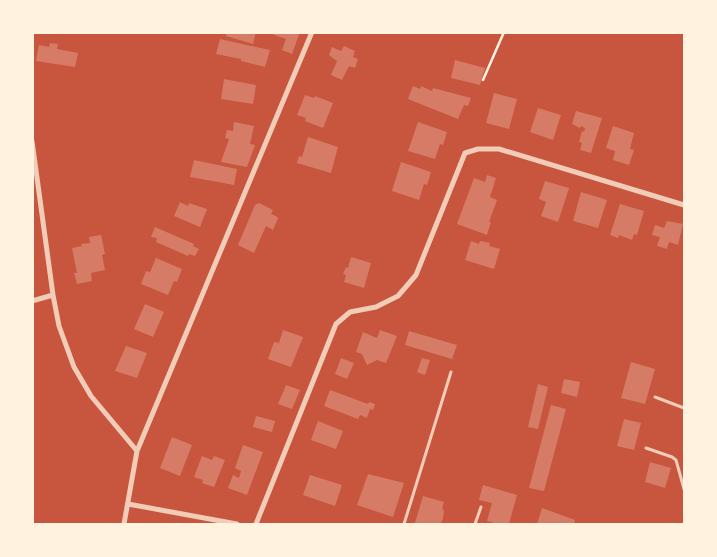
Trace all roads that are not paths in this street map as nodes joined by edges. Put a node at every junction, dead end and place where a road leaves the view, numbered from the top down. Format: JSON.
{"nodes":[{"id":1,"x":312,"y":32,"type":"edge"},
{"id":2,"x":32,"y":141,"type":"edge"},
{"id":3,"x":684,"y":205,"type":"edge"},
{"id":4,"x":53,"y":295,"type":"junction"},
{"id":5,"x":32,"y":301,"type":"edge"},
{"id":6,"x":451,"y":372,"type":"dead end"},
{"id":7,"x":654,"y":397,"type":"dead end"},
{"id":8,"x":684,"y":408,"type":"edge"},
{"id":9,"x":646,"y":448,"type":"dead end"},
{"id":10,"x":137,"y":451,"type":"junction"},
{"id":11,"x":684,"y":489,"type":"edge"},
{"id":12,"x":128,"y":504,"type":"junction"},
{"id":13,"x":481,"y":507,"type":"dead end"},
{"id":14,"x":124,"y":524,"type":"edge"},
{"id":15,"x":238,"y":524,"type":"edge"},
{"id":16,"x":256,"y":524,"type":"edge"},
{"id":17,"x":404,"y":524,"type":"edge"},
{"id":18,"x":475,"y":524,"type":"edge"}],
"edges":[{"from":1,"to":10,"type":"street"},
{"from":2,"to":4,"type":"street"},
{"from":3,"to":16,"type":"street"},
{"from":4,"to":5,"type":"street"},
{"from":4,"to":10,"type":"street"},
{"from":6,"to":17,"type":"lane"},
{"from":7,"to":8,"type":"lane"},
{"from":9,"to":11,"type":"lane"},
{"from":10,"to":12,"type":"street"},
{"from":12,"to":14,"type":"street"},
{"from":12,"to":15,"type":"street"},
{"from":13,"to":18,"type":"lane"}]}
